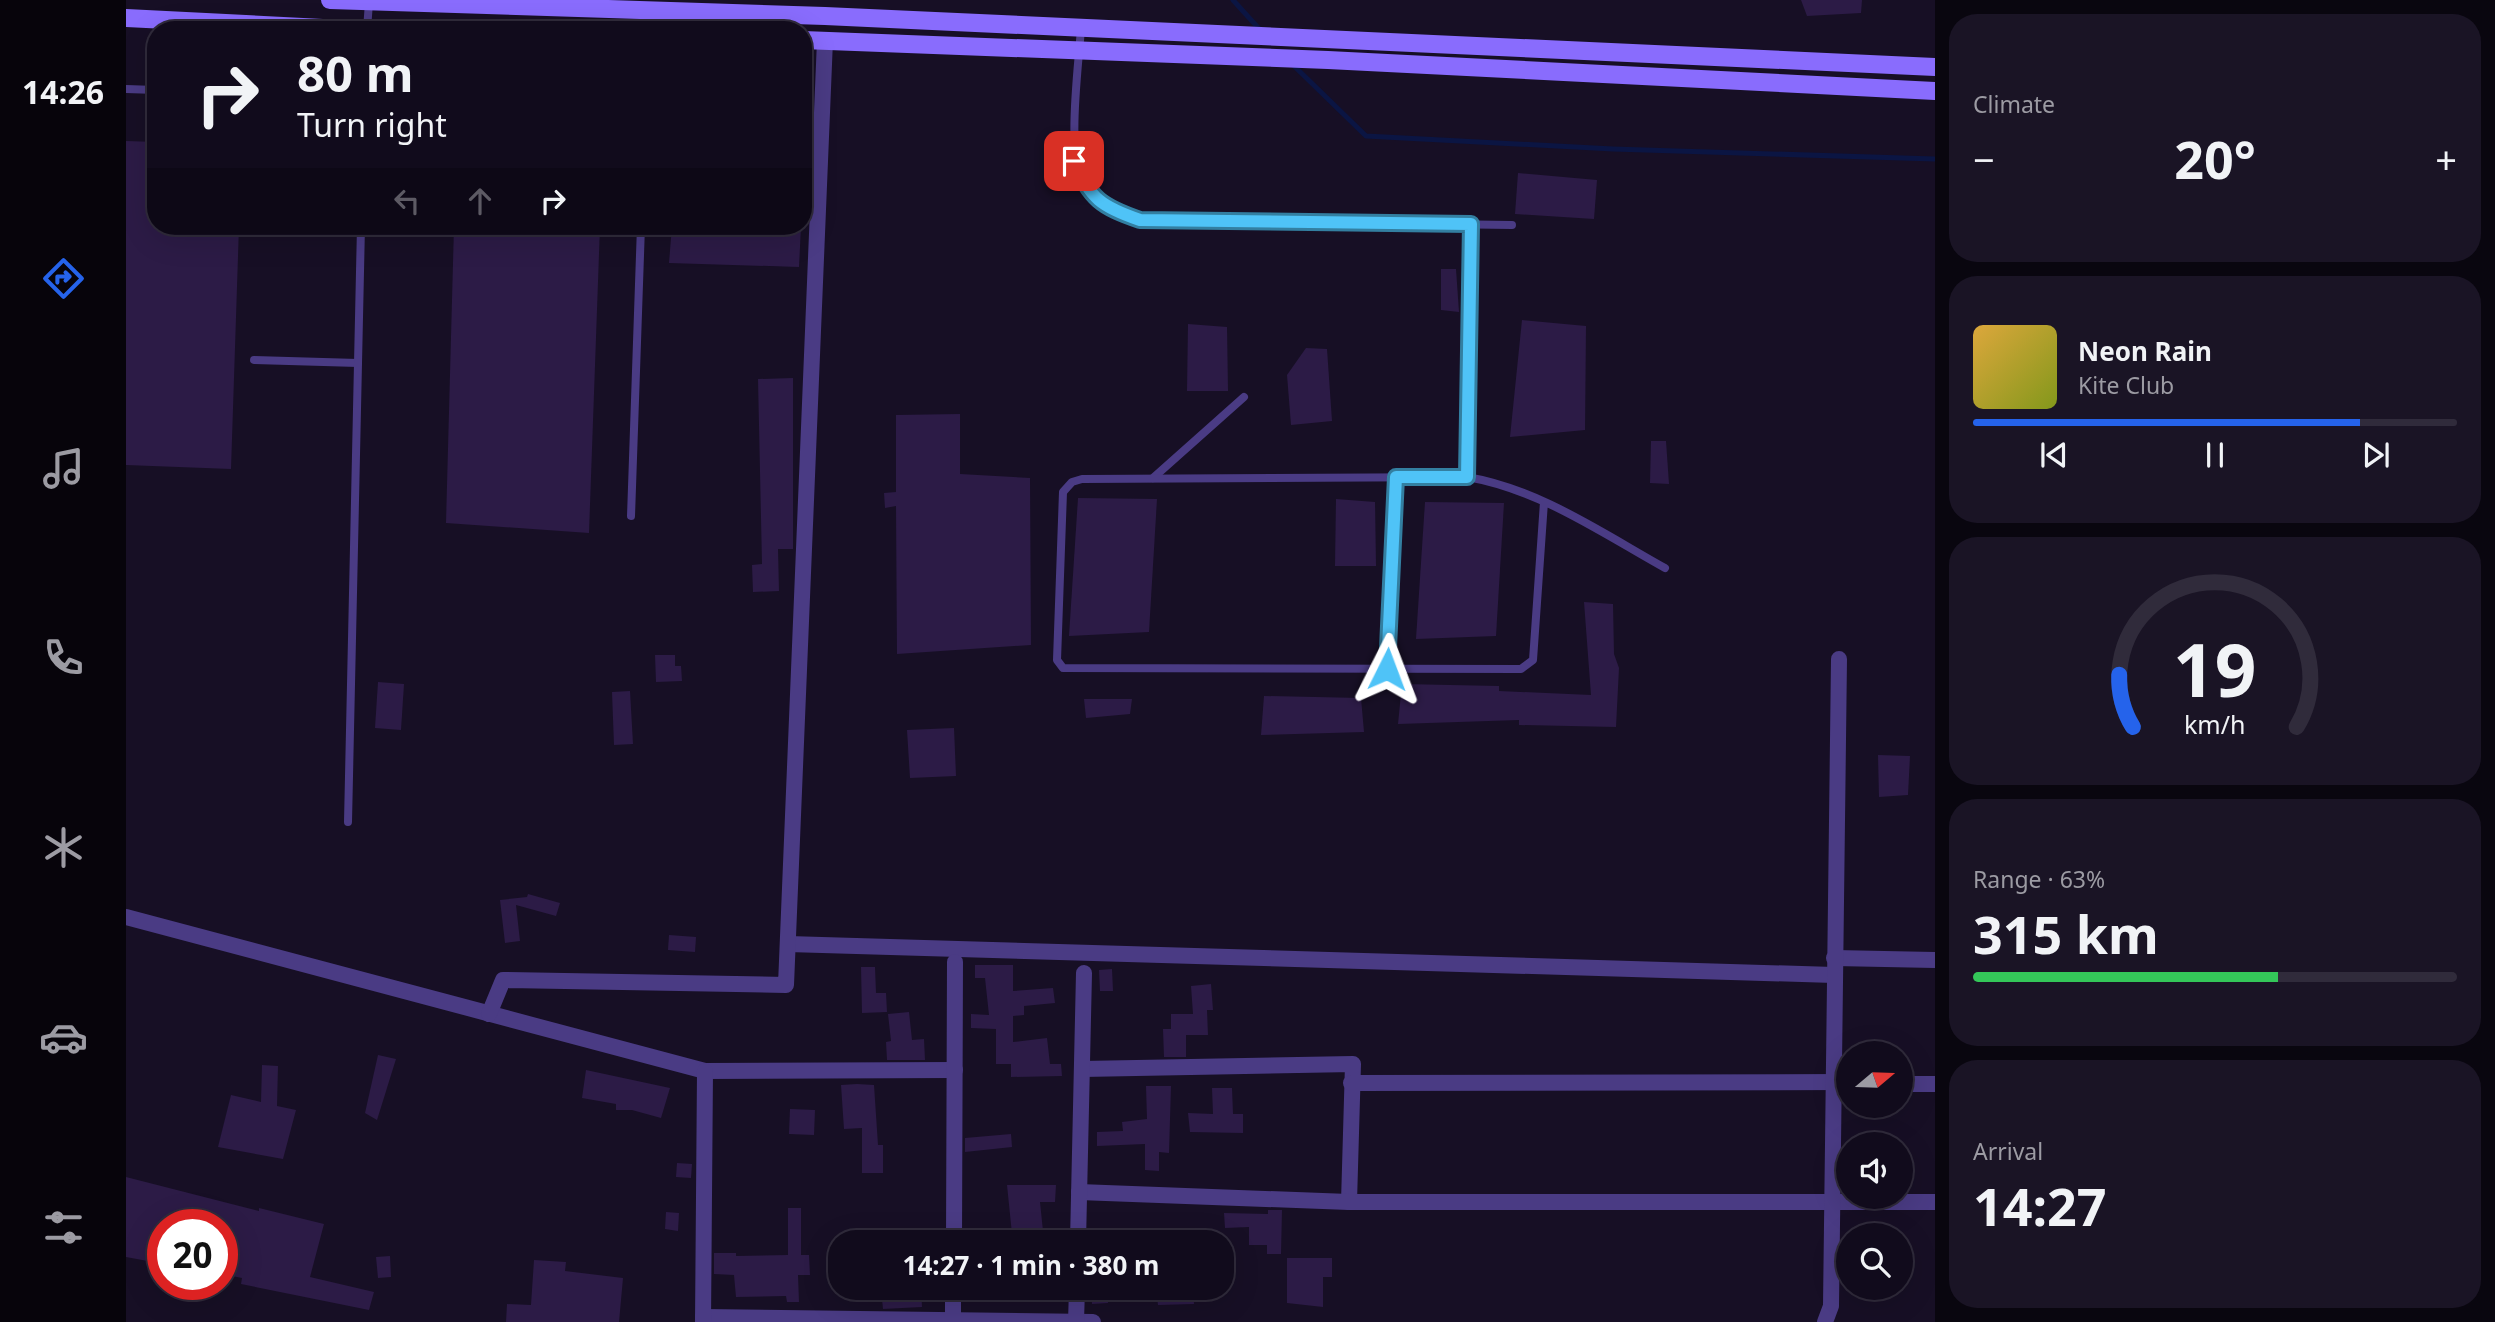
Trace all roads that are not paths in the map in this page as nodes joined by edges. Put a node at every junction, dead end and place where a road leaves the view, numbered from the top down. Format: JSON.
{"nodes":[{"id":1,"x":330,"y":0,"type":"edge"},
{"id":2,"x":369,"y":2,"type":"edge"},
{"id":3,"x":126,"y":18,"type":"edge"},
{"id":4,"x":186,"y":21,"type":"edge"},
{"id":5,"x":366,"y":21,"type":"edge"},
{"id":6,"x":1081,"y":27,"type":"junction"},
{"id":7,"x":812,"y":40,"type":"edge"},
{"id":8,"x":825,"y":40,"type":"junction"},
{"id":9,"x":1080,"y":51,"type":"junction"},
{"id":10,"x":1935,"y":67,"type":"edge"},
{"id":11,"x":126,"y":89,"type":"edge"},
{"id":12,"x":147,"y":90,"type":"edge"},
{"id":13,"x":1935,"y":91,"type":"edge"},
{"id":14,"x":1471,"y":224,"type":"junction"},
{"id":15,"x":1512,"y":225,"type":"dead end"},
{"id":16,"x":361,"y":235,"type":"edge"},
{"id":17,"x":641,"y":235,"type":"edge"},
{"id":18,"x":254,"y":360,"type":"dead end"},
{"id":19,"x":358,"y":363,"type":"junction"},
{"id":20,"x":1244,"y":397,"type":"dead end"},
{"id":21,"x":1396,"y":477,"type":"junction"},
{"id":22,"x":1467,"y":477,"type":"junction"},
{"id":23,"x":1153,"y":478,"type":"junction"},
{"id":24,"x":1544,"y":502,"type":"junction"},
{"id":25,"x":631,"y":516,"type":"dead end"},
{"id":26,"x":1665,"y":568,"type":"dead end"},
{"id":27,"x":1839,"y":659,"type":"dead end"},
{"id":28,"x":1387,"y":669,"type":"junction"},
{"id":29,"x":348,"y":822,"type":"dead end"},
{"id":30,"x":126,"y":916,"type":"edge"},
{"id":31,"x":788,"y":944,"type":"junction"},
{"id":32,"x":1834,"y":958,"type":"junction"},
{"id":33,"x":1935,"y":960,"type":"edge"},
{"id":34,"x":955,"y":962,"type":"dead end"},
{"id":35,"x":1084,"y":973,"type":"dead end"},
{"id":36,"x":1834,"y":975,"type":"junction"},
{"id":37,"x":489,"y":1014,"type":"junction"},
{"id":38,"x":1838,"y":1041,"type":"edge"},
{"id":39,"x":1082,"y":1069,"type":"junction"},
{"id":40,"x":955,"y":1070,"type":"junction"},
{"id":41,"x":705,"y":1071,"type":"junction"},
{"id":42,"x":1836,"y":1082,"type":"edge"},
{"id":43,"x":1352,"y":1083,"type":"junction"},
{"id":44,"x":1913,"y":1084,"type":"edge"},
{"id":45,"x":1935,"y":1084,"type":"edge"},
{"id":46,"x":1837,"y":1118,"type":"edge"},
{"id":47,"x":1079,"y":1192,"type":"junction"},
{"id":48,"x":1830,"y":1201,"type":"junction"},
{"id":49,"x":1349,"y":1202,"type":"junction"},
{"id":50,"x":1935,"y":1202,"type":"edge"},
{"id":51,"x":954,"y":1230,"type":"edge"},
{"id":52,"x":1078,"y":1230,"type":"edge"},
{"id":53,"x":953,"y":1300,"type":"edge"},
{"id":54,"x":1077,"y":1300,"type":"edge"},
{"id":55,"x":703,"y":1319,"type":"edge"},
{"id":56,"x":953,"y":1320,"type":"edge"},
{"id":57,"x":1076,"y":1322,"type":"edge"},
{"id":58,"x":1093,"y":1322,"type":"edge"},
{"id":59,"x":1825,"y":1322,"type":"edge"}],
"edges":[{"from":1,"to":2,"type":"main road"},
{"from":2,"to":5,"type":"lane"},
{"from":2,"to":6,"type":"main road"},
{"from":3,"to":4,"type":"main road"},
{"from":6,"to":9,"type":"lane"},
{"from":6,"to":10,"type":"main road"},
{"from":7,"to":8,"type":"main road"},
{"from":8,"to":9,"type":"main road"},
{"from":8,"to":31,"type":"street"},
{"from":9,"to":13,"type":"main road"},
{"from":9,"to":14,"type":"lane"},
{"from":11,"to":12,"type":"lane"},
{"from":14,"to":15,"type":"lane"},
{"from":14,"to":22,"type":"lane"},
{"from":16,"to":19,"type":"lane"},
{"from":17,"to":25,"type":"lane"},
{"from":18,"to":19,"type":"lane"},
{"from":19,"to":29,"type":"lane"},
{"from":20,"to":23,"type":"lane"},
{"from":21,"to":22,"type":"lane"},
{"from":21,"to":23,"type":"lane"},
{"from":21,"to":28,"type":"lane"},
{"from":22,"to":24,"type":"lane"},
{"from":23,"to":28,"type":"lane"},
{"from":24,"to":26,"type":"lane"},
{"from":24,"to":28,"type":"lane"},
{"from":27,"to":32,"type":"street"},
{"from":30,"to":37,"type":"street"},
{"from":31,"to":36,"type":"street"},
{"from":31,"to":37,"type":"street"},
{"from":32,"to":33,"type":"street"},
{"from":32,"to":36,"type":"street"},
{"from":34,"to":40,"type":"street"},
{"from":35,"to":39,"type":"street"},
{"from":36,"to":38,"type":"street"},
{"from":37,"to":41,"type":"street"},
{"from":39,"to":43,"type":"street"},
{"from":39,"to":47,"type":"street"},
{"from":40,"to":41,"type":"street"},
{"from":40,"to":51,"type":"street"},
{"from":41,"to":55,"type":"street"},
{"from":42,"to":43,"type":"street"},
{"from":43,"to":49,"type":"street"},
{"from":44,"to":45,"type":"street"},
{"from":46,"to":48,"type":"street"},
{"from":47,"to":49,"type":"street"},
{"from":47,"to":52,"type":"street"},
{"from":48,"to":49,"type":"street"},
{"from":48,"to":50,"type":"street"},
{"from":48,"to":59,"type":"street"},
{"from":53,"to":56,"type":"street"},
{"from":54,"to":57,"type":"street"},
{"from":55,"to":56,"type":"street"},
{"from":56,"to":57,"type":"street"},
{"from":57,"to":58,"type":"street"}]}
